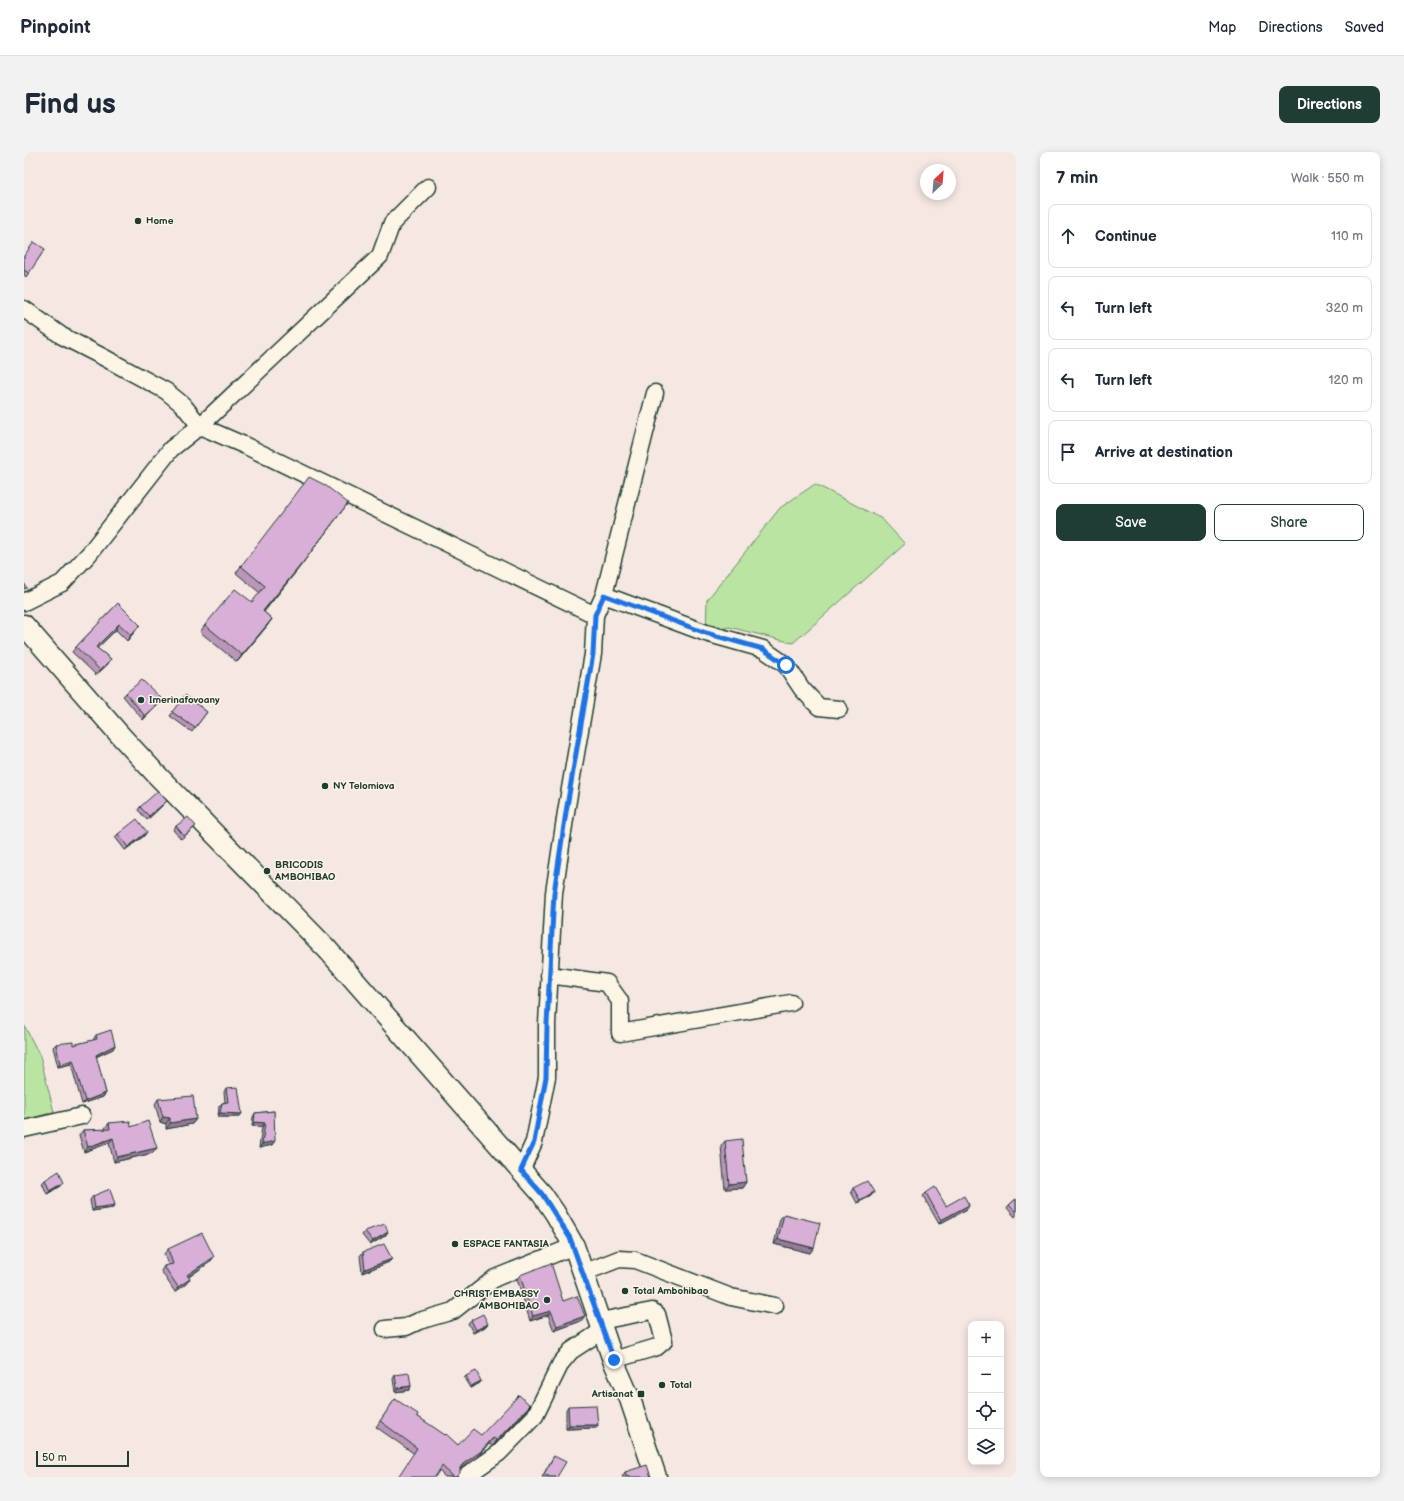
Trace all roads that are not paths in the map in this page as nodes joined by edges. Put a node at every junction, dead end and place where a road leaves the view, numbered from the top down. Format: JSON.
{"nodes":[{"id":1,"x":428,"y":187,"type":"dead end"},
{"id":2,"x":24,"y":308,"type":"edge"},
{"id":3,"x":655,"y":393,"type":"dead end"},
{"id":4,"x":200,"y":426,"type":"junction"},
{"id":5,"x":604,"y":595,"type":"junction"},
{"id":6,"x":24,"y":602,"type":"edge"},
{"id":7,"x":595,"y":615,"type":"junction"},
{"id":8,"x":24,"y":625,"type":"edge"},
{"id":9,"x":839,"y":709,"type":"dead end"},
{"id":10,"x":550,"y":975,"type":"junction"},
{"id":11,"x":791,"y":1003,"type":"dead end"},
{"id":12,"x":82,"y":1116,"type":"dead end"},
{"id":13,"x":24,"y":1128,"type":"edge"},
{"id":14,"x":521,"y":1170,"type":"junction"},
{"id":15,"x":574,"y":1246,"type":"junction"},
{"id":16,"x":582,"y":1273,"type":"junction"},
{"id":17,"x":775,"y":1306,"type":"dead end"},
{"id":18,"x":602,"y":1325,"type":"junction"},
{"id":19,"x":385,"y":1329,"type":"dead end"},
{"id":20,"x":614,"y":1360,"type":"junction"},
{"id":21,"x":465,"y":1477,"type":"edge"},
{"id":22,"x":656,"y":1477,"type":"edge"}],
"edges":[{"from":1,"to":4,"type":"street"},
{"from":2,"to":4,"type":"street"},
{"from":3,"to":5,"type":"street"},
{"from":4,"to":6,"type":"street"},
{"from":4,"to":7,"type":"street"},
{"from":5,"to":7,"type":"street"},
{"from":5,"to":9,"type":"street"},
{"from":7,"to":10,"type":"street"},
{"from":8,"to":14,"type":"main road"},
{"from":10,"to":11,"type":"street"},
{"from":10,"to":14,"type":"street"},
{"from":12,"to":13,"type":"street"},
{"from":14,"to":15,"type":"main road"},
{"from":15,"to":16,"type":"main road"},
{"from":15,"to":19,"type":"street"},
{"from":16,"to":17,"type":"street"},
{"from":16,"to":18,"type":"main road"},
{"from":18,"to":20,"type":"main road"},
{"from":18,"to":20,"type":"street"},
{"from":18,"to":21,"type":"street"},
{"from":20,"to":22,"type":"main road"}]}
